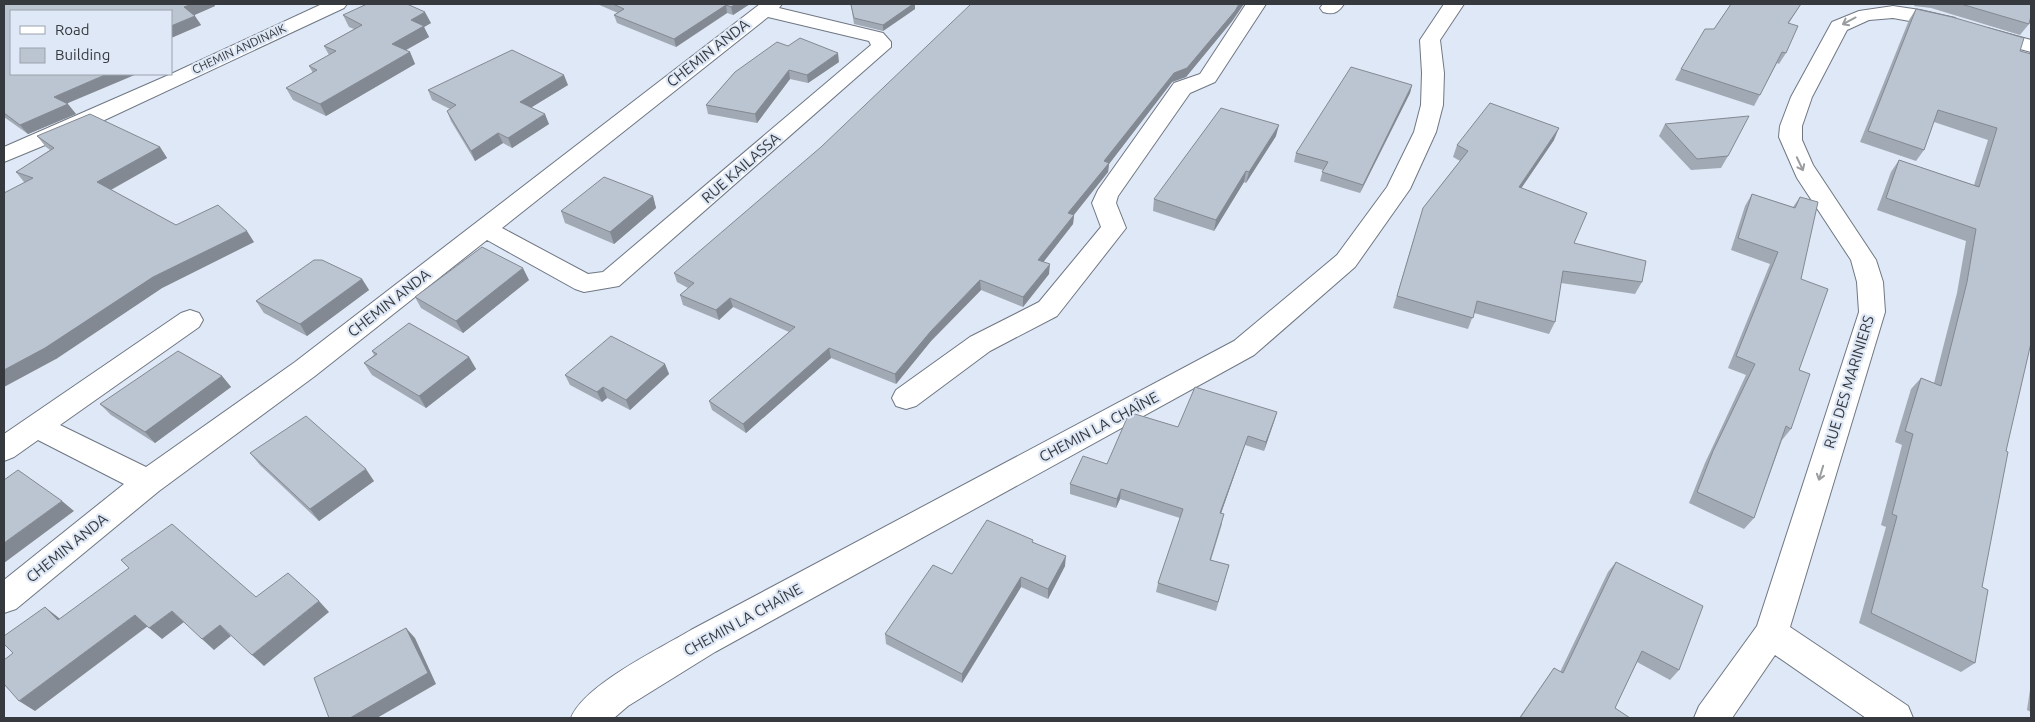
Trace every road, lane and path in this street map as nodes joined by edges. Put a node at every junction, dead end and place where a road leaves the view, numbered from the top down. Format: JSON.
{"nodes":[{"id":1,"x":337,"y":4,"type":"edge"},
{"id":2,"x":1256,"y":4,"type":"edge"},
{"id":3,"x":1454,"y":4,"type":"edge"},
{"id":4,"x":767,"y":7,"type":"edge"},
{"id":5,"x":2031,"y":46,"type":"edge"},
{"id":6,"x":4,"y":155,"type":"edge"},
{"id":7,"x":484,"y":228,"type":"junction"},
{"id":8,"x":190,"y":320,"type":"dead end"},
{"id":9,"x":906,"y":398,"type":"dead end"},
{"id":10,"x":38,"y":427,"type":"junction"},
{"id":11,"x":4,"y":449,"type":"edge"},
{"id":12,"x":148,"y":482,"type":"junction"},
{"id":13,"x":4,"y":599,"type":"edge"},
{"id":14,"x":1771,"y":633,"type":"junction"},
{"id":15,"x":589,"y":718,"type":"edge"},
{"id":16,"x":1712,"y":718,"type":"edge"},
{"id":17,"x":1895,"y":718,"type":"edge"}],
"edges":[{"from":1,"to":6,"type":"street","name":"CHEMIN ANDINAIK"},
{"from":2,"to":9,"type":"street"},
{"from":3,"to":15,"type":"street","name":"CHEMIN LA CHAÎNE"},
{"from":4,"to":7,"type":"street","name":"CHEMIN ANDA"},
{"from":4,"to":7,"type":"street","name":"RUE KAILASSA"},
{"from":5,"to":14,"type":"street","name":"RUE DES MARINIERS","one_way":true},
{"from":7,"to":12,"type":"street","name":"CHEMIN ANDA"},
{"from":8,"to":10,"type":"street"},
{"from":10,"to":11,"type":"street"},
{"from":10,"to":12,"type":"street"},
{"from":12,"to":13,"type":"street","name":"CHEMIN ANDA"},
{"from":14,"to":16,"type":"street","name":"RUE DES MARINIERS"},
{"from":14,"to":17,"type":"street"}]}
